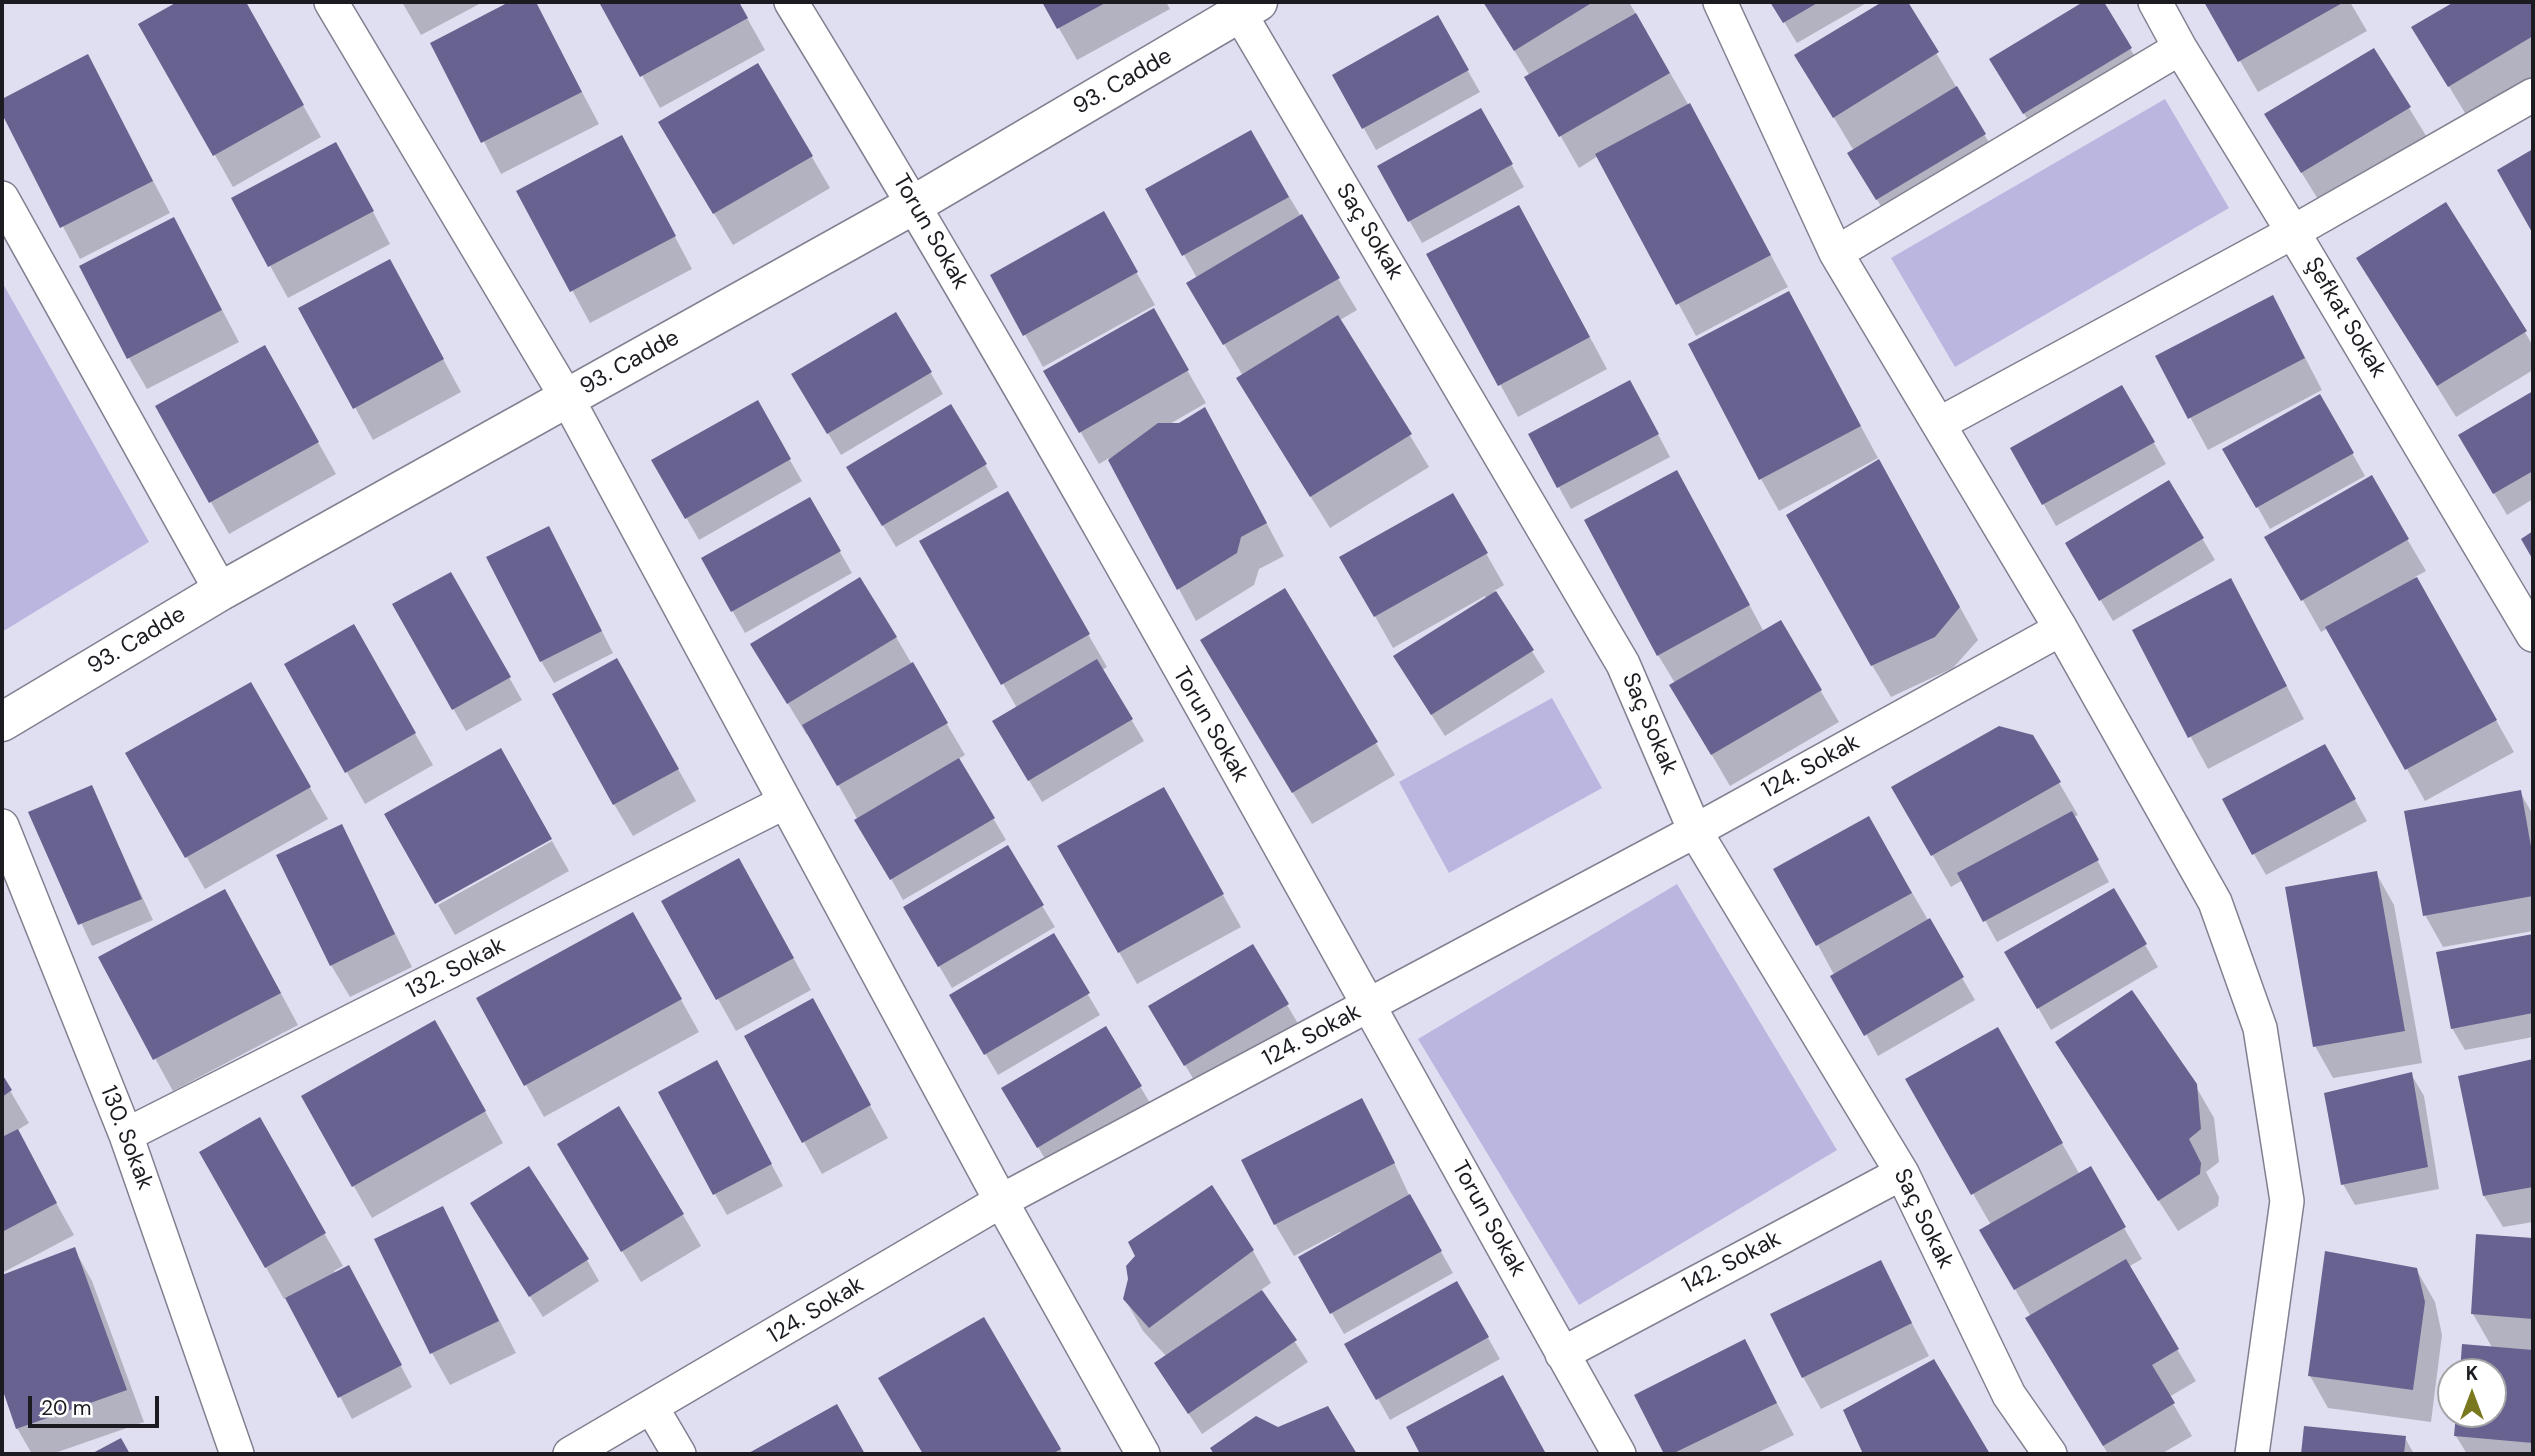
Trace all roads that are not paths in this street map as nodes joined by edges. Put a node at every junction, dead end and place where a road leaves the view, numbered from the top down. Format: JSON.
{"nodes":[{"id":1,"x":331,"y":2,"type":"edge"},
{"id":2,"x":791,"y":2,"type":"edge"},
{"id":3,"x":1720,"y":2,"type":"edge"},
{"id":4,"x":2155,"y":2,"type":"edge"},
{"id":5,"x":1244,"y":5,"type":"edge"},
{"id":6,"x":2180,"y":48,"type":"junction"},
{"id":7,"x":2533,"y":95,"type":"edge"},
{"id":8,"x":2,"y":198,"type":"edge"},
{"id":9,"x":915,"y":204,"type":"junction"},
{"id":10,"x":2294,"y":232,"type":"junction"},
{"id":11,"x":1836,"y":253,"type":"junction"},
{"id":12,"x":567,"y":398,"type":"junction"},
{"id":13,"x":1939,"y":424,"type":"junction"},
{"id":14,"x":221,"y":591,"type":"junction"},
{"id":15,"x":2061,"y":629,"type":"junction"},
{"id":16,"x":2533,"y":635,"type":"edge"},
{"id":17,"x":2,"y":722,"type":"edge"},
{"id":18,"x":785,"y":802,"type":"junction"},
{"id":19,"x":2,"y":826,"type":"edge"},
{"id":20,"x":1695,"y":831,"type":"junction"},
{"id":21,"x":1369,"y":1006,"type":"junction"},
{"id":22,"x":127,"y":1135,"type":"junction"},
{"id":23,"x":1902,"y":1173,"type":"junction"},
{"id":24,"x":1001,"y":1201,"type":"junction"},
{"id":25,"x":1562,"y":1354,"type":"junction"},
{"id":26,"x":652,"y":1408,"type":"junction"},
{"id":27,"x":237,"y":1454,"type":"edge"},
{"id":28,"x":570,"y":1454,"type":"edge"},
{"id":29,"x":679,"y":1454,"type":"edge"},
{"id":30,"x":1143,"y":1454,"type":"edge"},
{"id":31,"x":1619,"y":1454,"type":"edge"},
{"id":32,"x":2050,"y":1454,"type":"edge"},
{"id":33,"x":2252,"y":1454,"type":"edge"}],
"edges":[{"from":1,"to":12,"type":"street"},
{"from":2,"to":9,"type":"street","name":"Torun Sokak"},
{"from":3,"to":11,"type":"street"},
{"from":4,"to":6,"type":"street","name":"Şefkat Sokak"},
{"from":5,"to":9,"type":"main road","name":"93. Cadde"},
{"from":5,"to":20,"type":"street","name":"Saç Sokak"},
{"from":6,"to":10,"type":"street","name":"Şefkat Sokak"},
{"from":6,"to":11,"type":"street"},
{"from":7,"to":10,"type":"street"},
{"from":8,"to":14,"type":"street"},
{"from":9,"to":12,"type":"main road","name":"93. Cadde"},
{"from":9,"to":21,"type":"street","name":"Torun Sokak"},
{"from":10,"to":13,"type":"street"},
{"from":10,"to":16,"type":"street","name":"Şefkat Sokak"},
{"from":11,"to":13,"type":"street"},
{"from":12,"to":14,"type":"main road","name":"93. Cadde"},
{"from":12,"to":18,"type":"street"},
{"from":13,"to":15,"type":"street"},
{"from":14,"to":17,"type":"main road","name":"93. Cadde"},
{"from":15,"to":20,"type":"street","name":"124. Sokak"},
{"from":15,"to":33,"type":"street"},
{"from":18,"to":22,"type":"street","name":"132. Sokak"},
{"from":18,"to":24,"type":"street"},
{"from":19,"to":22,"type":"street","name":"130. Sokak"},
{"from":20,"to":21,"type":"street","name":"124. Sokak"},
{"from":20,"to":23,"type":"street","name":"Saç Sokak"},
{"from":21,"to":24,"type":"street","name":"124. Sokak"},
{"from":21,"to":25,"type":"street","name":"Torun Sokak"},
{"from":22,"to":27,"type":"street","name":"130. Sokak"},
{"from":23,"to":25,"type":"street","name":"142. Sokak"},
{"from":23,"to":32,"type":"street","name":"Saç Sokak"},
{"from":24,"to":26,"type":"street","name":"124. Sokak"},
{"from":24,"to":30,"type":"street"},
{"from":25,"to":31,"type":"street","name":"Torun Sokak"},
{"from":26,"to":28,"type":"street","name":"124. Sokak"},
{"from":26,"to":29,"type":"street"}]}
